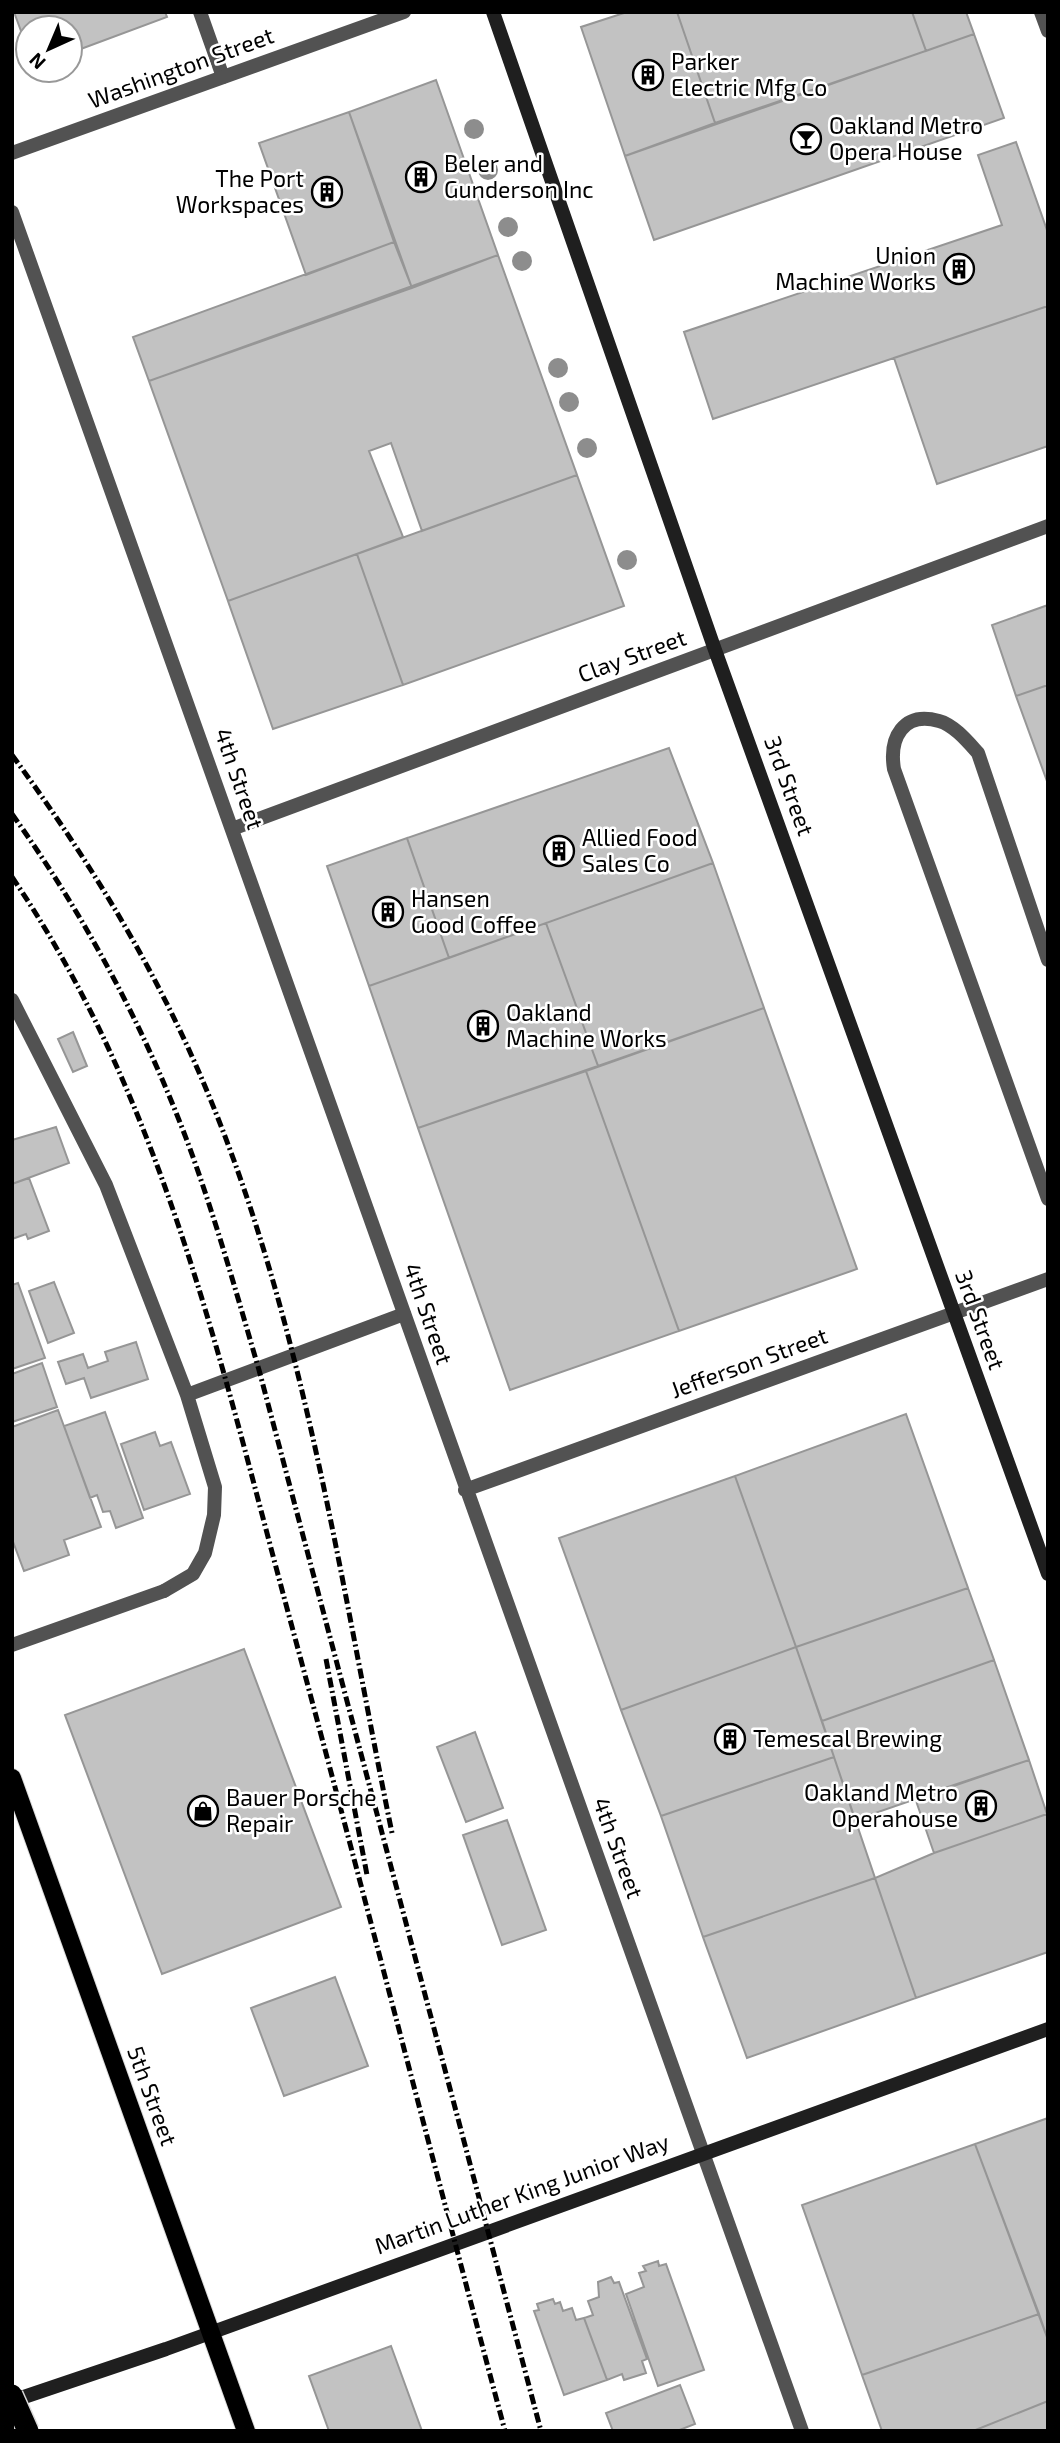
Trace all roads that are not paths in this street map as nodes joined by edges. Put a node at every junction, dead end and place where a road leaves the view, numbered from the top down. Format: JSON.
{"nodes":[{"id":1,"x":200,"y":12,"type":"edge"},
{"id":2,"x":404,"y":12,"type":"edge"},
{"id":3,"x":493,"y":12,"type":"edge"},
{"id":4,"x":1041,"y":12,"type":"edge"},
{"id":5,"x":1048,"y":31,"type":"edge"},
{"id":6,"x":223,"y":77,"type":"junction"},
{"id":7,"x":12,"y":153,"type":"edge"},
{"id":8,"x":12,"y":212,"type":"edge"},
{"id":9,"x":1048,"y":526,"type":"edge"},
{"id":10,"x":715,"y":650,"type":"junction"},
{"id":11,"x":232,"y":829,"type":"junction"},
{"id":12,"x":1048,"y":960,"type":"edge"},
{"id":13,"x":12,"y":1000,"type":"edge"},
{"id":14,"x":1048,"y":1199,"type":"edge"},
{"id":15,"x":1048,"y":1279,"type":"edge"},
{"id":16,"x":953,"y":1312,"type":"junction"},
{"id":17,"x":404,"y":1314,"type":"junction"},
{"id":18,"x":187,"y":1395,"type":"junction"},
{"id":19,"x":466,"y":1490,"type":"junction"},
{"id":20,"x":1048,"y":1574,"type":"edge"},
{"id":21,"x":12,"y":1645,"type":"edge"},
{"id":22,"x":12,"y":1778,"type":"edge"},
{"id":23,"x":1048,"y":2029,"type":"edge"},
{"id":24,"x":703,"y":2152,"type":"junction"},
{"id":25,"x":211,"y":2332,"type":"junction"},
{"id":26,"x":12,"y":2399,"type":"edge"},
{"id":27,"x":25,"y":2431,"type":"edge"},
{"id":28,"x":246,"y":2431,"type":"edge"},
{"id":29,"x":802,"y":2431,"type":"edge"}],
"edges":[{"from":1,"to":6,"type":"street"},
{"from":2,"to":6,"type":"street","name":"Washington Street"},
{"from":3,"to":10,"type":"street","name":"3rd Street"},
{"from":4,"to":5,"type":"street"},
{"from":6,"to":7,"type":"street","name":"Washington Street"},
{"from":8,"to":11,"type":"street","name":"4th Street"},
{"from":9,"to":10,"type":"street","name":"Clay Street"},
{"from":10,"to":11,"type":"street","name":"Clay Street"},
{"from":10,"to":16,"type":"street","name":"3rd Street"},
{"from":11,"to":17,"type":"street","name":"4th Street"},
{"from":12,"to":14,"type":"street"},
{"from":13,"to":18,"type":"street"},
{"from":15,"to":16,"type":"street","name":"Jefferson Street"},
{"from":16,"to":19,"type":"street","name":"Jefferson Street"},
{"from":16,"to":20,"type":"street","name":"3rd Street"},
{"from":17,"to":18,"type":"street"},
{"from":17,"to":19,"type":"street","name":"4th Street"},
{"from":18,"to":21,"type":"street"},
{"from":19,"to":24,"type":"street","name":"4th Street"},
{"from":22,"to":25,"type":"main road","name":"5th Street"},
{"from":23,"to":24,"type":"street","name":"Martin Luther King Junior Way"},
{"from":24,"to":25,"type":"street","name":"Martin Luther King Junior Way"},
{"from":24,"to":29,"type":"street","name":"4th Street"},
{"from":25,"to":26,"type":"street","name":"Martin Luther King Junior Way"},
{"from":25,"to":28,"type":"main road","name":"5th Street"},
{"from":26,"to":27,"type":"highway","bridge":true}]}
